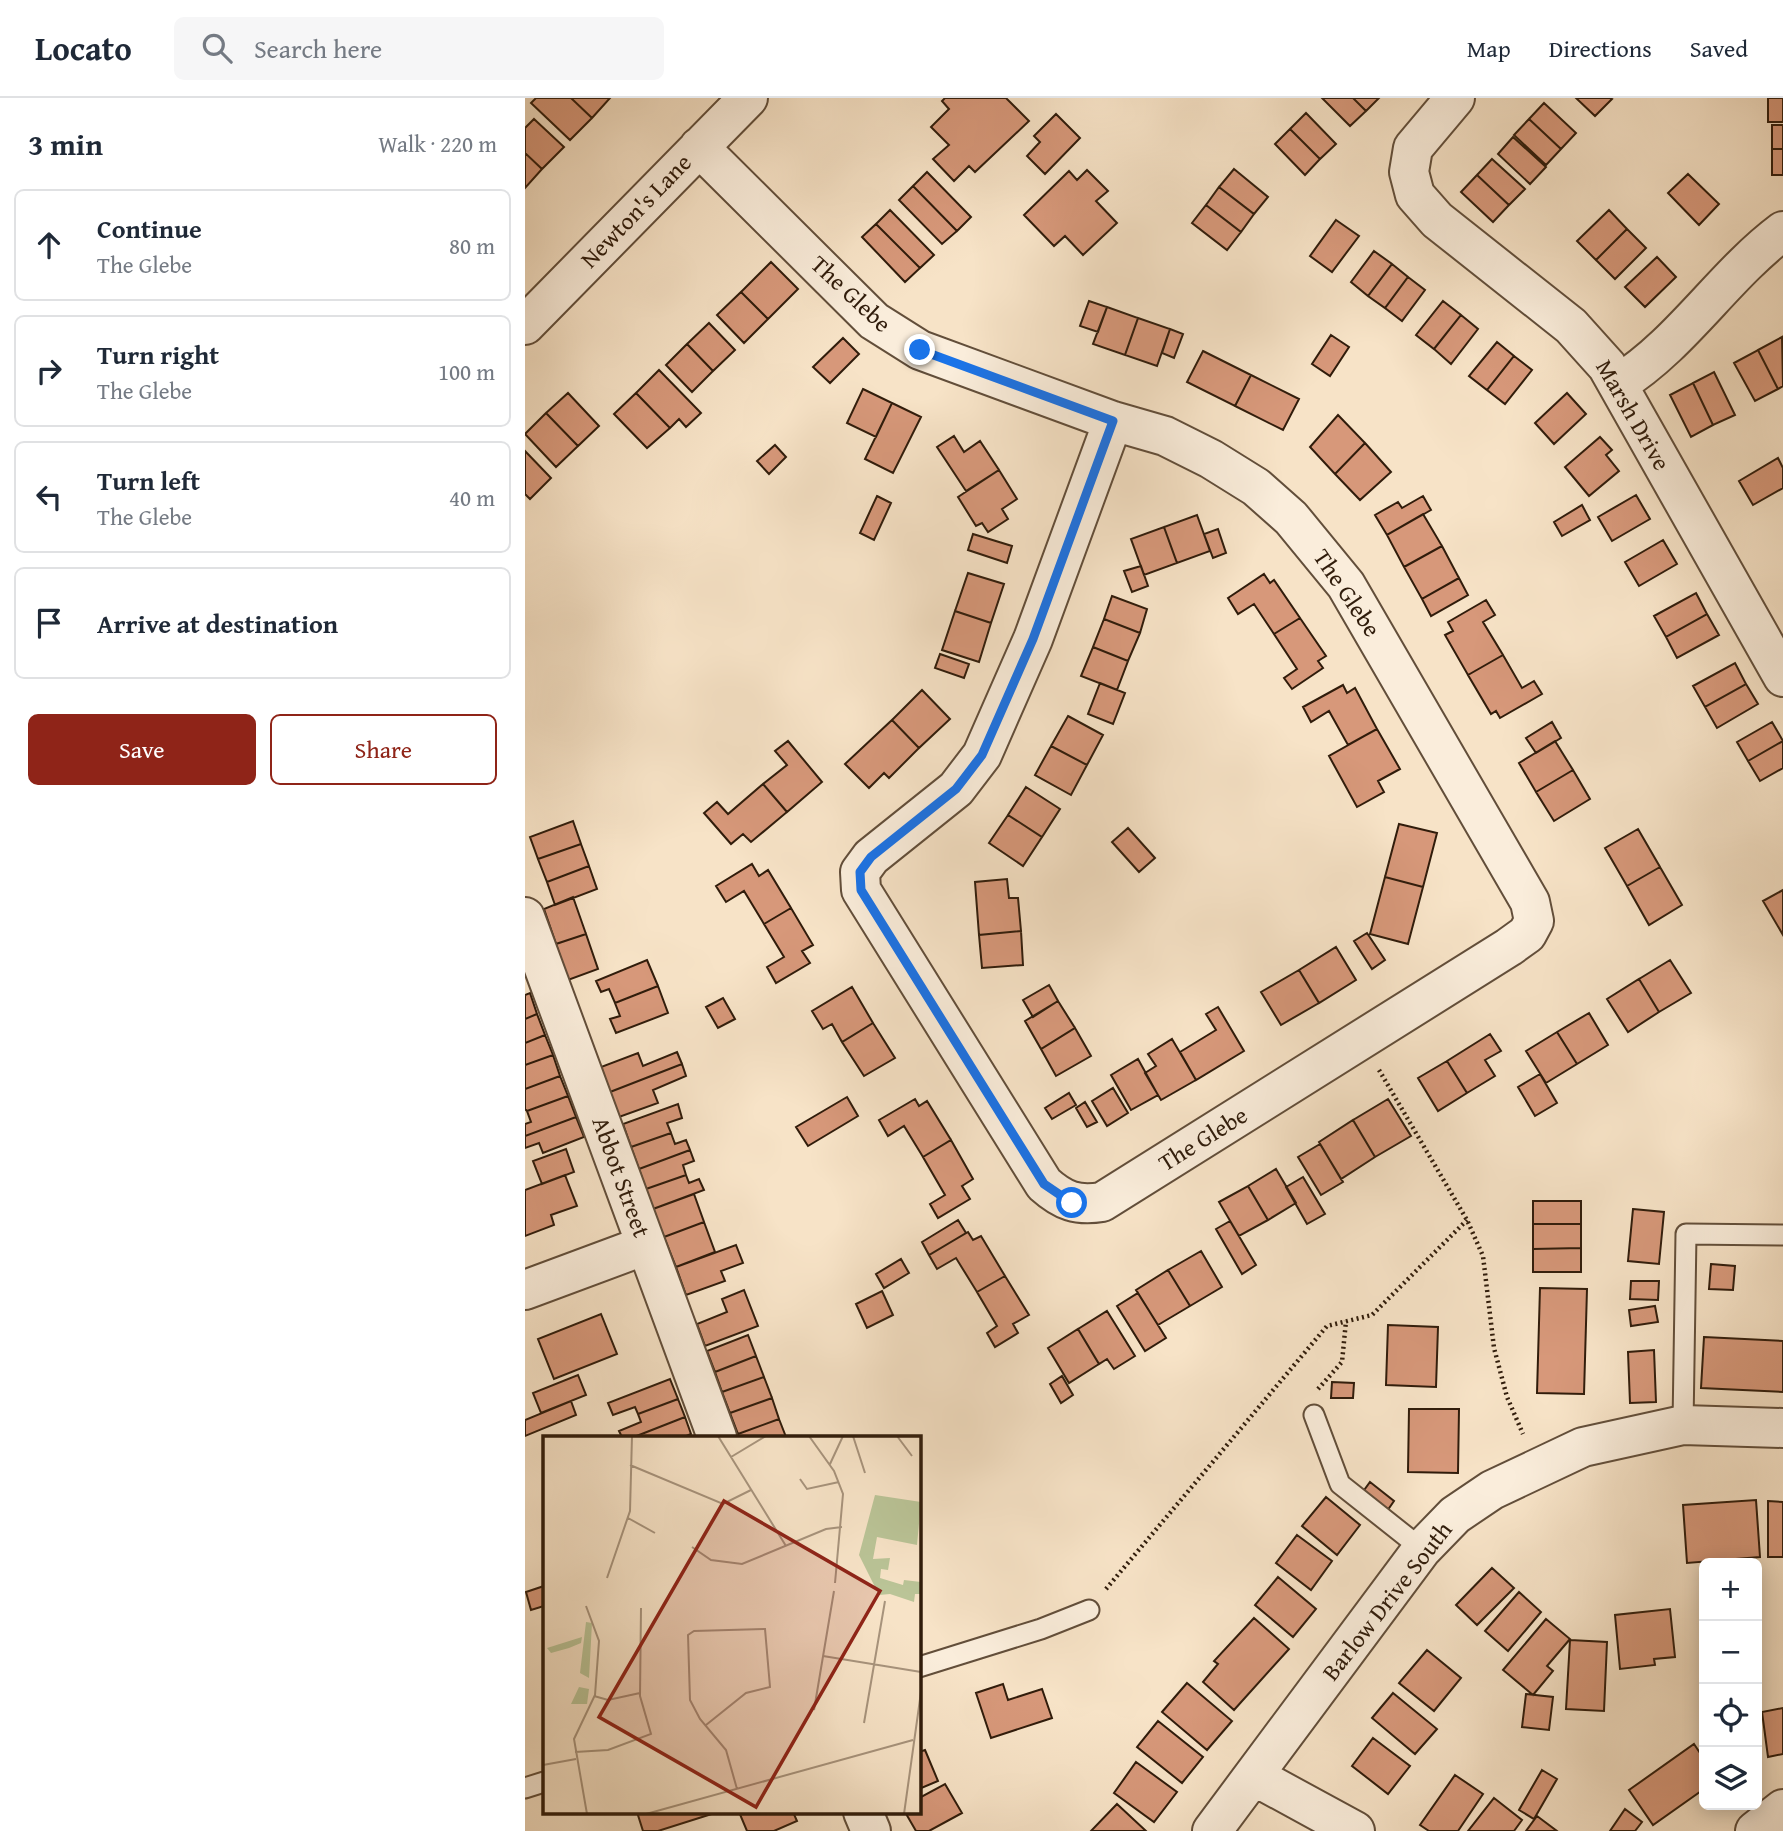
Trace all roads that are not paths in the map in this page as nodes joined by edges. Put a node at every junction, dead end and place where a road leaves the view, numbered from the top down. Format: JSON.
{"nodes":[{"id":1,"x":748,"y":98,"type":"edge"},
{"id":2,"x":1455,"y":98,"type":"edge"},
{"id":3,"x":699,"y":147,"type":"junction"},
{"id":4,"x":1783,"y":231,"type":"edge"},
{"id":5,"x":525,"y":325,"type":"edge"},
{"id":6,"x":1618,"y":384,"type":"junction"},
{"id":7,"x":1113,"y":421,"type":"junction"},
{"id":8,"x":1783,"y":677,"type":"edge"},
{"id":9,"x":525,"y":918,"type":"edge"},
{"id":10,"x":1783,"y":1234,"type":"edge"},
{"id":11,"x":646,"y":1245,"type":"junction"},
{"id":12,"x":525,"y":1290,"type":"edge"},
{"id":13,"x":1314,"y":1415,"type":"road end"},
{"id":14,"x":1683,"y":1425,"type":"junction"},
{"id":15,"x":1783,"y":1428,"type":"edge"},
{"id":16,"x":716,"y":1436,"type":"edge"},
{"id":17,"x":1422,"y":1549,"type":"junction"},
{"id":18,"x":1089,"y":1610,"type":"road end"},
{"id":19,"x":921,"y":1666,"type":"edge"},
{"id":20,"x":1254,"y":1776,"type":"junction"},
{"id":21,"x":543,"y":1782,"type":"edge"},
{"id":22,"x":525,"y":1788,"type":"edge"},
{"id":23,"x":1783,"y":1809,"type":"edge"},
{"id":24,"x":864,"y":1814,"type":"edge"},
{"id":25,"x":871,"y":1831,"type":"edge"},
{"id":26,"x":1212,"y":1831,"type":"edge"},
{"id":27,"x":1355,"y":1831,"type":"edge"},
{"id":28,"x":1755,"y":1831,"type":"edge"}],
"edges":[{"from":1,"to":3,"type":"street","name":"Newton's Lane"},
{"from":2,"to":6,"type":"street","name":"Marsh Drive"},
{"from":3,"to":5,"type":"street","name":"Newton's Lane"},
{"from":3,"to":7,"type":"street","name":"The Glebe"},
{"from":4,"to":6,"type":"street"},
{"from":6,"to":8,"type":"street","name":"Marsh Drive"},
{"from":7,"to":7,"type":"street","name":"The Glebe"},
{"from":9,"to":11,"type":"street","name":"Abbot Street"},
{"from":10,"to":14,"type":"lane"},
{"from":11,"to":12,"type":"street"},
{"from":11,"to":16,"type":"street","name":"Abbot Street"},
{"from":13,"to":17,"type":"lane"},
{"from":14,"to":15,"type":"street","name":"Barlow Drive South"},
{"from":14,"to":17,"type":"street","name":"Barlow Drive South"},
{"from":17,"to":20,"type":"street","name":"Barlow Drive South"},
{"from":18,"to":19,"type":"lane"},
{"from":20,"to":26,"type":"street","name":"Barlow Drive South"},
{"from":20,"to":27,"type":"street"},
{"from":21,"to":22,"type":"lane"},
{"from":23,"to":28,"type":"street"},
{"from":24,"to":25,"type":"street"}]}
